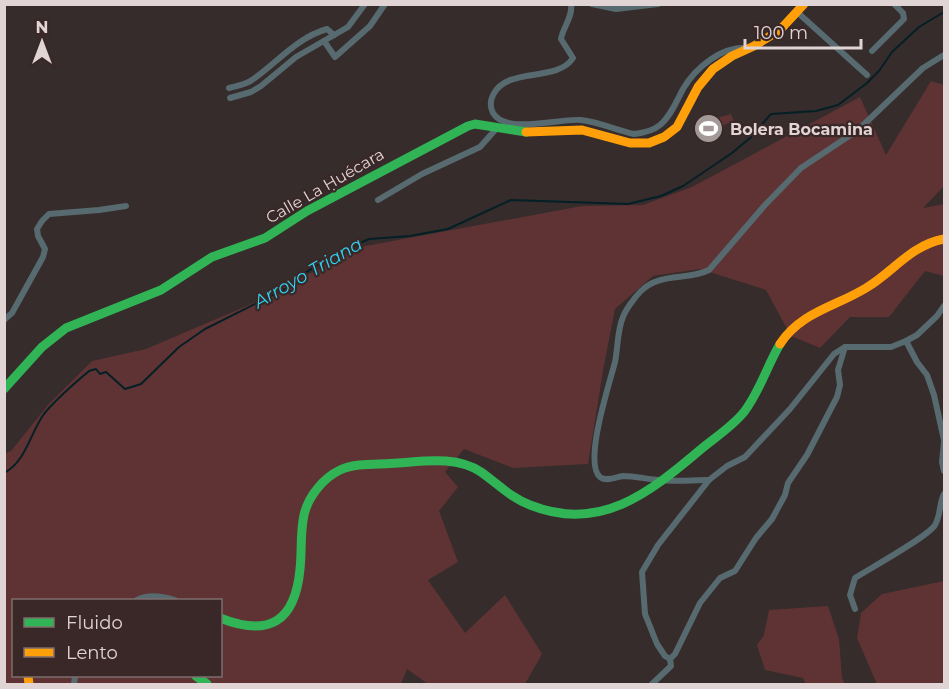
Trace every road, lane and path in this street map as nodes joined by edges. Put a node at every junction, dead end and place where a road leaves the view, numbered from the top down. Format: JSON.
{"nodes":[{"id":1,"x":365,"y":4,"type":"edge"},
{"id":2,"x":385,"y":4,"type":"edge"},
{"id":3,"x":571,"y":4,"type":"edge"},
{"id":4,"x":592,"y":4,"type":"edge"},
{"id":5,"x":658,"y":4,"type":"edge"},
{"id":6,"x":894,"y":4,"type":"edge"},
{"id":7,"x":800,"y":8,"type":"edge"},
{"id":8,"x":334,"y":35,"type":"junction"},
{"id":9,"x":324,"y":41,"type":"junction"},
{"id":10,"x":749,"y":48,"type":"junction"},
{"id":11,"x":872,"y":51,"type":"dead end"},
{"id":12,"x":945,"y":55,"type":"edge"},
{"id":13,"x":867,"y":75,"type":"dead end"},
{"id":14,"x":229,"y":88,"type":"dead end"},
{"id":15,"x":230,"y":98,"type":"dead end"},
{"id":16,"x":496,"y":129,"type":"junction"},
{"id":17,"x":378,"y":200,"type":"dead end"},
{"id":18,"x":126,"y":206,"type":"dead end"},
{"id":19,"x":945,"y":239,"type":"edge"},
{"id":20,"x":945,"y":306,"type":"edge"},
{"id":21,"x":4,"y":320,"type":"edge"},
{"id":22,"x":906,"y":341,"type":"junction"},
{"id":23,"x":845,"y":347,"type":"junction"},
{"id":24,"x":4,"y":389,"type":"edge"},
{"id":25,"x":945,"y":441,"type":"edge"},
{"id":26,"x":945,"y":471,"type":"edge"},
{"id":27,"x":709,"y":480,"type":"junction"},
{"id":28,"x":661,"y":481,"type":"junction"},
{"id":29,"x":945,"y":494,"type":"edge"},
{"id":30,"x":139,"y":599,"type":"edge"},
{"id":31,"x":172,"y":599,"type":"edge"},
{"id":32,"x":855,"y":609,"type":"dead end"},
{"id":33,"x":222,"y":619,"type":"edge"},
{"id":34,"x":670,"y":659,"type":"junction"},
{"id":35,"x":652,"y":684,"type":"edge"}],
"edges":[{"from":1,"to":8,"type":"street"},
{"from":2,"to":9,"type":"street"},
{"from":3,"to":10,"type":"street"},
{"from":4,"to":5,"type":"street"},
{"from":6,"to":11,"type":"street"},
{"from":7,"to":10,"type":"street","name":"Calle La Ḥuécara"},
{"from":7,"to":13,"type":"street"},
{"from":8,"to":9,"type":"street"},
{"from":8,"to":14,"type":"street"},
{"from":9,"to":15,"type":"street"},
{"from":10,"to":16,"type":"street","name":"Calle La Ḥuécara"},
{"from":12,"to":28,"type":"street"},
{"from":16,"to":17,"type":"street"},
{"from":16,"to":24,"type":"street","name":"Calle La Ḥuécara"},
{"from":18,"to":21,"type":"street"},
{"from":19,"to":28,"type":"street"},
{"from":20,"to":22,"type":"street"},
{"from":22,"to":23,"type":"street"},
{"from":22,"to":25,"type":"street"},
{"from":23,"to":27,"type":"street"},
{"from":23,"to":34,"type":"street"},
{"from":25,"to":26,"type":"street"},
{"from":27,"to":28,"type":"street"},
{"from":27,"to":34,"type":"street"},
{"from":28,"to":33,"type":"street"},
{"from":29,"to":32,"type":"street"},
{"from":30,"to":31,"type":"street"},
{"from":34,"to":35,"type":"street"}]}
